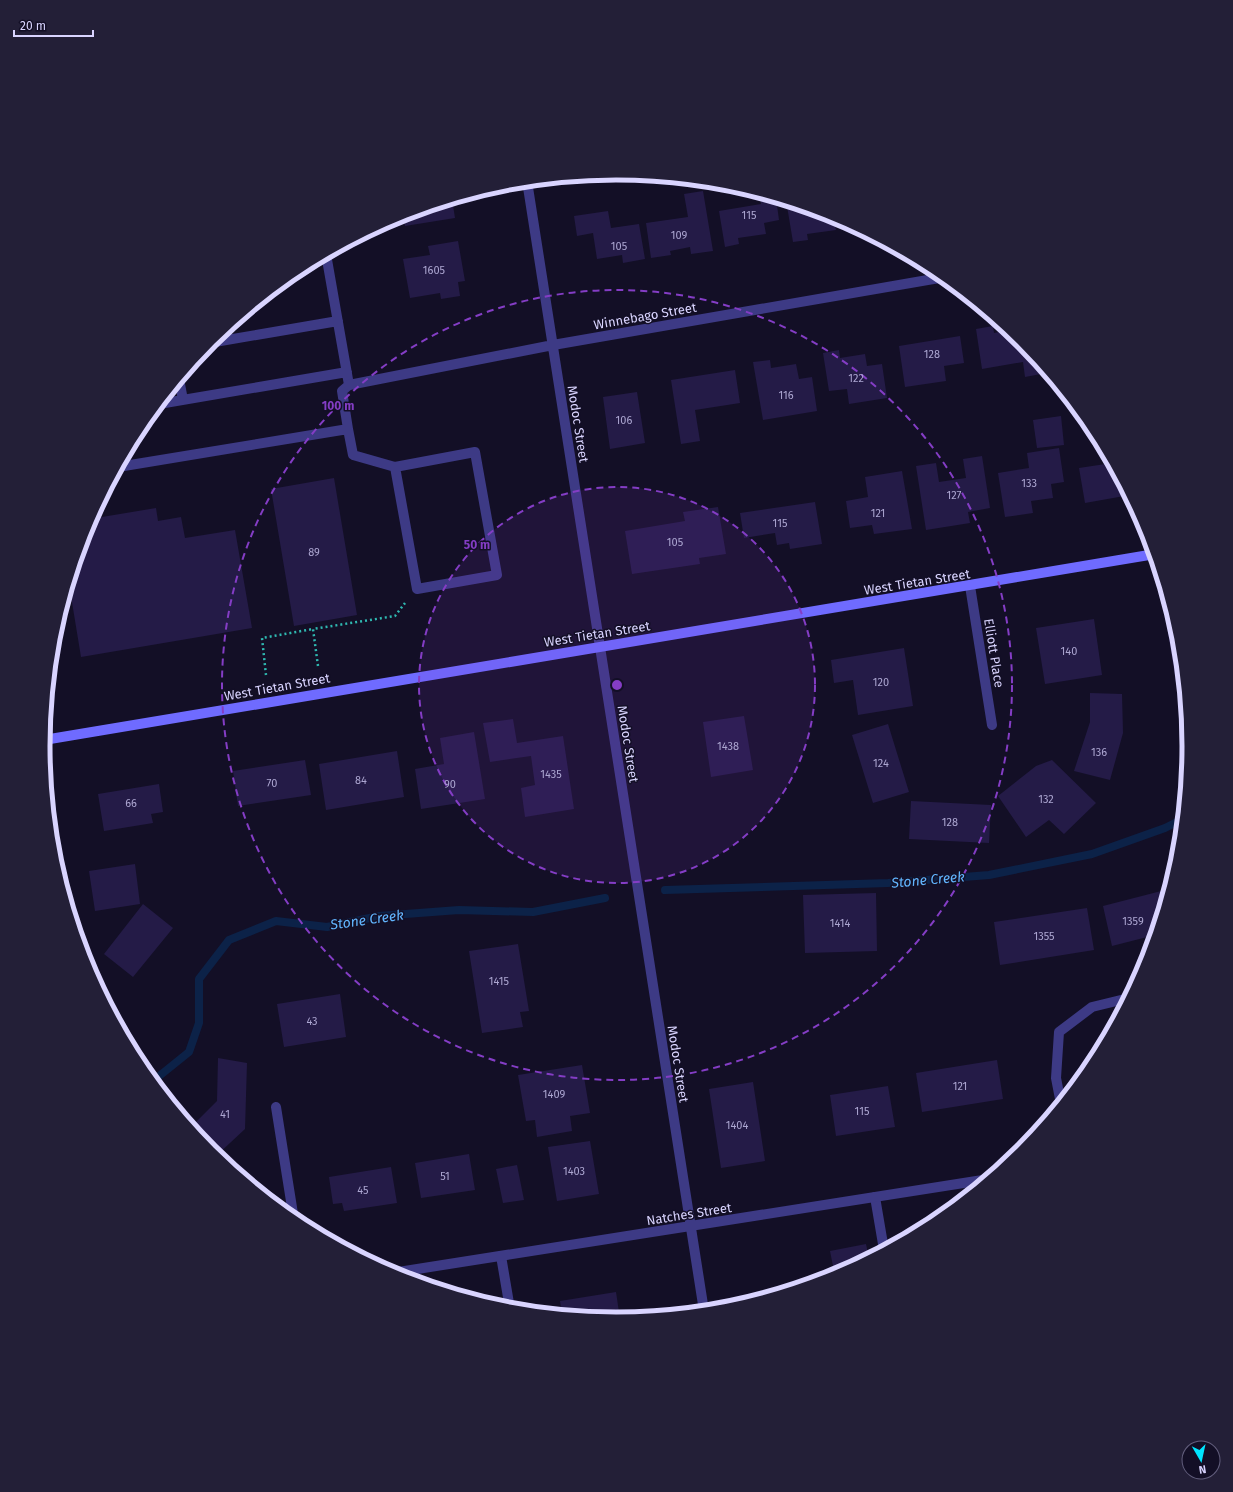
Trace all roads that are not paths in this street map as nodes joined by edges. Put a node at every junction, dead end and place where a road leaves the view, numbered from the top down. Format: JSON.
{"nodes":[{"id":1,"x":528,"y":186,"type":"edge"},
{"id":2,"x":327,"y":259,"type":"edge"},
{"id":3,"x":936,"y":279,"type":"edge"},
{"id":4,"x":338,"y":321,"type":"junction"},
{"id":5,"x":220,"y":341,"type":"edge"},
{"id":6,"x":553,"y":345,"type":"junction"},
{"id":7,"x":347,"y":372,"type":"junction"},
{"id":8,"x":180,"y":385,"type":"edge"},
{"id":9,"x":349,"y":385,"type":"junction"},
{"id":10,"x":183,"y":400,"type":"junction"},
{"id":11,"x":166,"y":403,"type":"edge"},
{"id":12,"x":348,"y":429,"type":"junction"},
{"id":13,"x":124,"y":466,"type":"edge"},
{"id":14,"x":395,"y":466,"type":"junction"},
{"id":15,"x":1150,"y":555,"type":"edge"},
{"id":16,"x":970,"y":586,"type":"junction"},
{"id":17,"x":600,"y":646,"type":"junction"},
{"id":18,"x":992,"y":725,"type":"dead end"},
{"id":19,"x":50,"y":739,"type":"edge"},
{"id":20,"x":1124,"y":999,"type":"edge"},
{"id":21,"x":1060,"y":1098,"type":"edge"},
{"id":22,"x":276,"y":1107,"type":"dead end"},
{"id":23,"x":979,"y":1181,"type":"edge"},
{"id":24,"x":875,"y":1197,"type":"junction"},
{"id":25,"x":292,"y":1210,"type":"edge"},
{"id":26,"x":690,"y":1227,"type":"junction"},
{"id":27,"x":883,"y":1246,"type":"edge"},
{"id":28,"x":501,"y":1256,"type":"junction"},
{"id":29,"x":405,"y":1271,"type":"edge"},
{"id":30,"x":509,"y":1302,"type":"edge"},
{"id":31,"x":703,"y":1306,"type":"edge"}],
"edges":[{"from":1,"to":6,"type":"street","name":"Modoc Street"},
{"from":2,"to":4,"type":"street"},
{"from":3,"to":6,"type":"street","name":"Winnebago Street"},
{"from":4,"to":5,"type":"street"},
{"from":4,"to":7,"type":"street"},
{"from":6,"to":9,"type":"street","name":"Winnebago Street"},
{"from":6,"to":17,"type":"street","name":"Modoc Street"},
{"from":7,"to":9,"type":"street"},
{"from":7,"to":10,"type":"street"},
{"from":8,"to":10,"type":"street"},
{"from":9,"to":12,"type":"street"},
{"from":10,"to":11,"type":"street"},
{"from":12,"to":13,"type":"street"},
{"from":12,"to":14,"type":"street"},
{"from":14,"to":14,"type":"street"},
{"from":15,"to":16,"type":"main road","name":"West Tietan Street"},
{"from":16,"to":17,"type":"main road","name":"West Tietan Street"},
{"from":16,"to":18,"type":"street","name":"Elliott Place"},
{"from":17,"to":19,"type":"main road","name":"West Tietan Street"},
{"from":17,"to":26,"type":"street","name":"Modoc Street"},
{"from":20,"to":21,"type":"street"},
{"from":22,"to":25,"type":"street"},
{"from":23,"to":24,"type":"street","name":"Natches Street"},
{"from":24,"to":26,"type":"street","name":"Natches Street"},
{"from":24,"to":27,"type":"street"},
{"from":26,"to":28,"type":"street","name":"Natches Street"},
{"from":26,"to":31,"type":"street","name":"Modoc Street"},
{"from":28,"to":29,"type":"street","name":"Natches Street"},
{"from":28,"to":30,"type":"street"}]}
